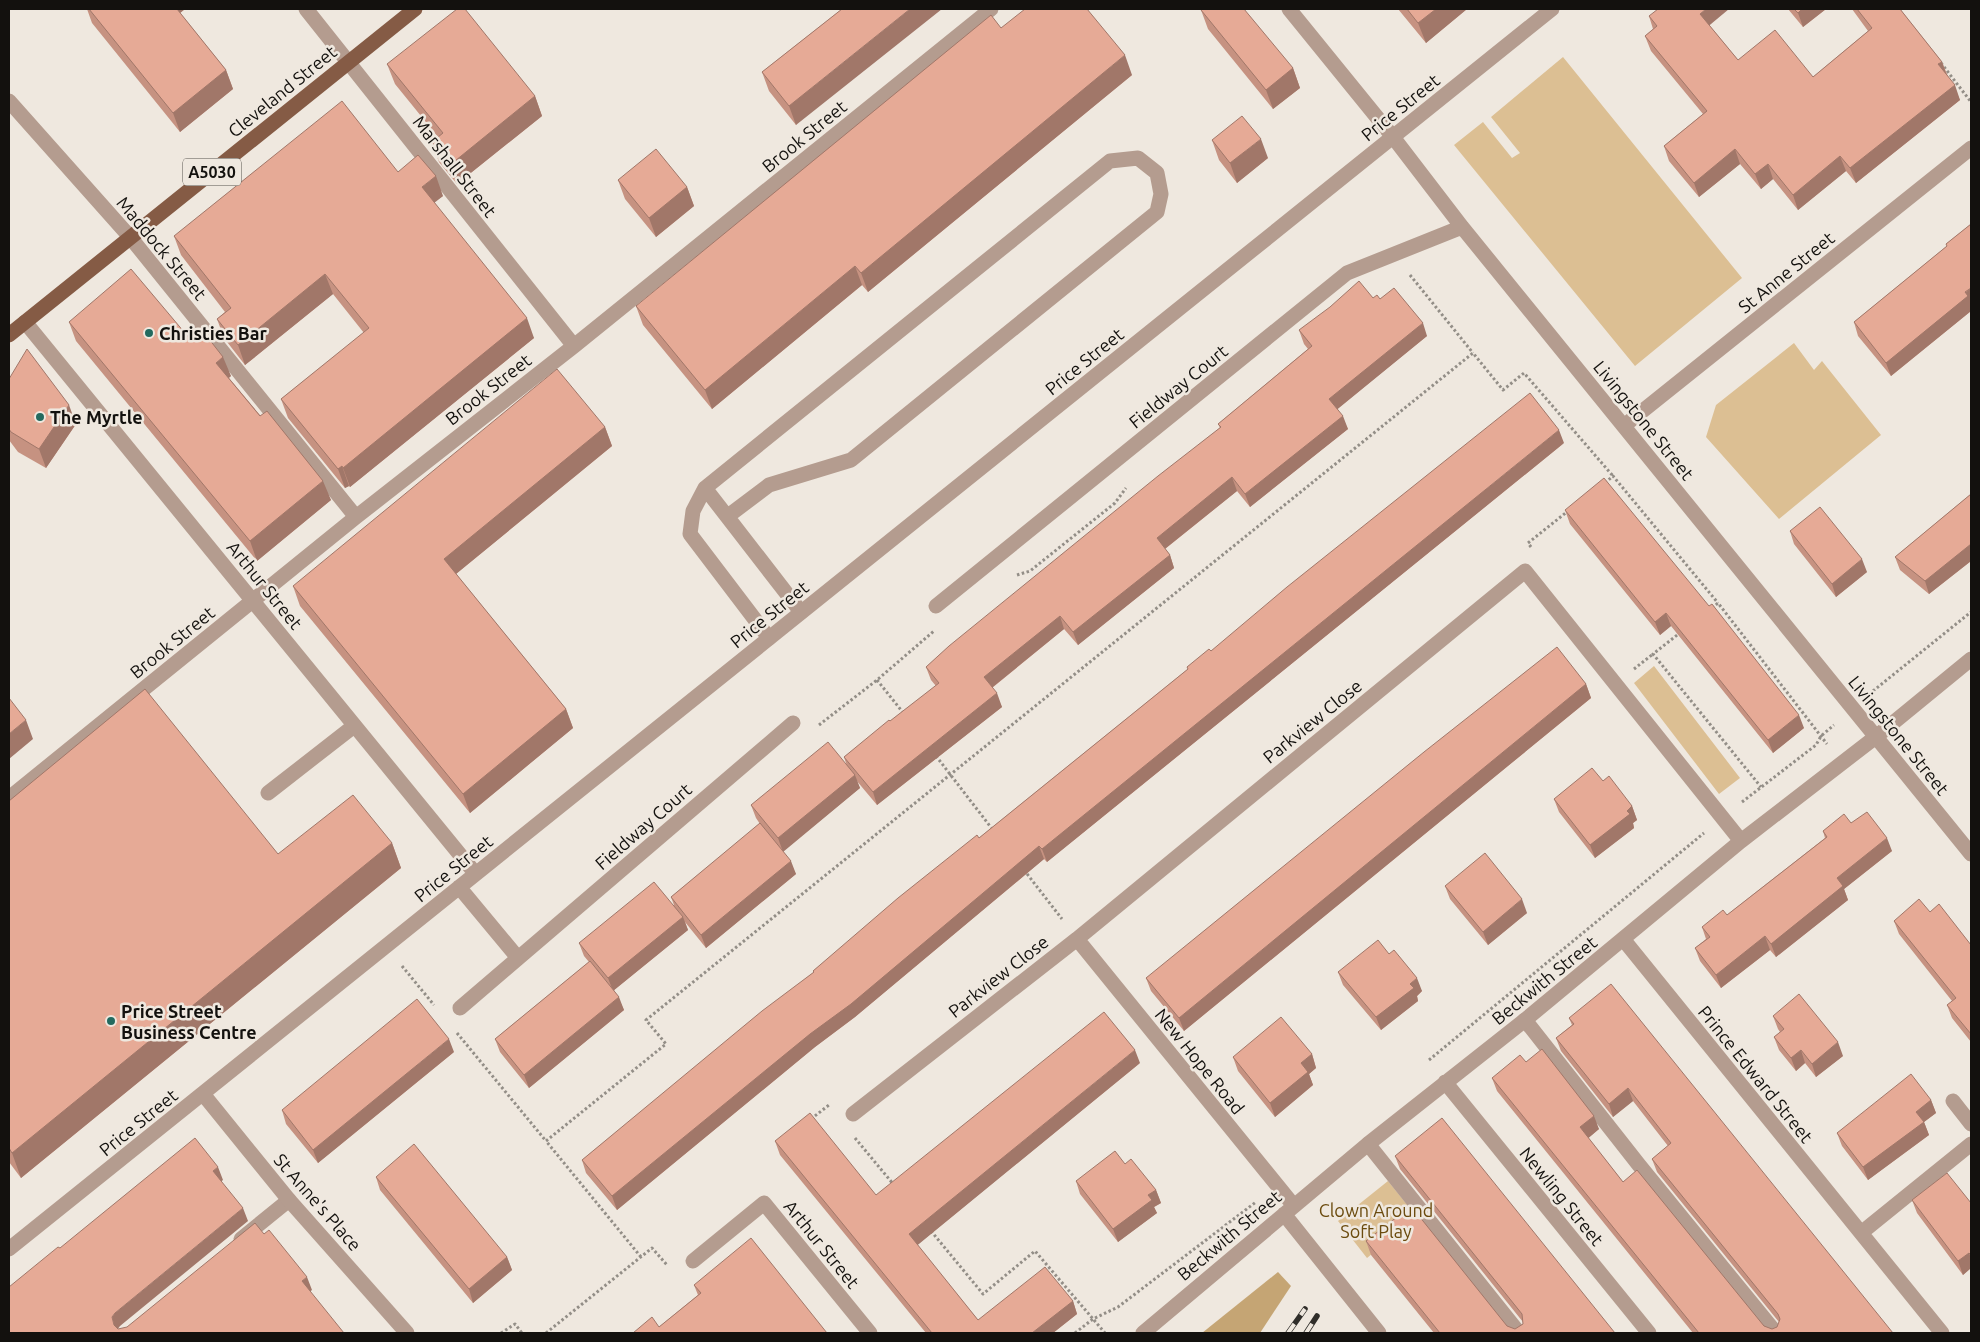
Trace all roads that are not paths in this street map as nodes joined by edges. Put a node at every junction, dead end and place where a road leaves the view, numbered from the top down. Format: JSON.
{"nodes":[{"id":1,"x":306,"y":9,"type":"edge"},
{"id":2,"x":414,"y":9,"type":"edge"},
{"id":3,"x":991,"y":9,"type":"edge"},
{"id":4,"x":1289,"y":9,"type":"edge"},
{"id":5,"x":1552,"y":9,"type":"edge"},
{"id":6,"x":348,"y":62,"type":"junction"},
{"id":7,"x":9,"y":100,"type":"edge"},
{"id":8,"x":1393,"y":136,"type":"junction"},
{"id":9,"x":1971,"y":148,"type":"edge"},
{"id":10,"x":1462,"y":227,"type":"junction"},
{"id":11,"x":130,"y":237,"type":"junction"},
{"id":12,"x":25,"y":322,"type":"junction"},
{"id":13,"x":9,"y":335,"type":"edge"},
{"id":14,"x":574,"y":346,"type":"junction"},
{"id":15,"x":1625,"y":425,"type":"junction"},
{"id":16,"x":705,"y":488,"type":"junction"},
{"id":17,"x":728,"y":516,"type":"junction"},
{"id":18,"x":356,"y":517,"type":"junction"},
{"id":19,"x":254,"y":600,"type":"junction"},
{"id":20,"x":936,"y":606,"type":"dead end"},
{"id":21,"x":801,"y":612,"type":"junction"},
{"id":22,"x":769,"y":638,"type":"junction"},
{"id":23,"x":1971,"y":658,"type":"edge"},
{"id":24,"x":793,"y":723,"type":"dead end"},
{"id":25,"x":354,"y":726,"type":"junction"},
{"id":26,"x":1877,"y":736,"type":"junction"},
{"id":27,"x":268,"y":793,"type":"dead end"},
{"id":28,"x":9,"y":798,"type":"edge"},
{"id":29,"x":1741,"y":841,"type":"junction"},
{"id":30,"x":1971,"y":854,"type":"edge"},
{"id":31,"x":475,"y":873,"type":"junction"},
{"id":32,"x":459,"y":887,"type":"junction"},
{"id":33,"x":1077,"y":938,"type":"junction"},
{"id":34,"x":1623,"y":939,"type":"junction"},
{"id":35,"x":518,"y":958,"type":"junction"},
{"id":36,"x":460,"y":1008,"type":"dead end"},
{"id":37,"x":1525,"y":1020,"type":"junction"},
{"id":38,"x":1445,"y":1082,"type":"junction"},
{"id":39,"x":203,"y":1094,"type":"junction"},
{"id":40,"x":1953,"y":1100,"type":"dead end"},
{"id":41,"x":848,"y":1118,"type":"road end"},
{"id":42,"x":1971,"y":1124,"type":"edge"},
{"id":43,"x":1368,"y":1144,"type":"junction"},
{"id":44,"x":1971,"y":1144,"type":"edge"},
{"id":45,"x":289,"y":1200,"type":"junction"},
{"id":46,"x":1289,"y":1210,"type":"junction"},
{"id":47,"x":1861,"y":1233,"type":"junction"},
{"id":48,"x":230,"y":1248,"type":"edge"},
{"id":49,"x":9,"y":1249,"type":"edge"},
{"id":50,"x":693,"y":1262,"type":"road end"},
{"id":51,"x":407,"y":1333,"type":"edge"},
{"id":52,"x":870,"y":1333,"type":"edge"},
{"id":53,"x":1142,"y":1333,"type":"edge"},
{"id":54,"x":1379,"y":1333,"type":"edge"},
{"id":55,"x":1519,"y":1333,"type":"edge"},
{"id":56,"x":1650,"y":1333,"type":"edge"},
{"id":57,"x":1776,"y":1333,"type":"edge"},
{"id":58,"x":1942,"y":1333,"type":"edge"}],
"edges":[{"from":1,"to":6,"type":"street","name":"Marshall Street"},
{"from":2,"to":6,"type":"main road","name":"Cleveland Street","number":"A5030"},
{"from":3,"to":14,"type":"street","name":"Brook Street"},
{"from":4,"to":8,"type":"street","name":"Livingstone Street"},
{"from":5,"to":8,"type":"street","name":"Price Street"},
{"from":6,"to":11,"type":"main road","name":"Cleveland Street","number":"A5030"},
{"from":6,"to":14,"type":"street","name":"Marshall Street"},
{"from":7,"to":11,"type":"street","name":"Maddock Street"},
{"from":8,"to":10,"type":"street","name":"Livingstone Street"},
{"from":8,"to":21,"type":"street","name":"Price Street"},
{"from":9,"to":15,"type":"street","name":"St Anne Street"},
{"from":10,"to":15,"type":"street","name":"Livingstone Street"},
{"from":10,"to":20,"type":"street","name":"Fieldway Court"},
{"from":11,"to":12,"type":"main road","name":"Cleveland Street","number":"A5030"},
{"from":11,"to":18,"type":"street","name":"Maddock Street"},
{"from":12,"to":13,"type":"main road","name":"Cleveland Street","number":"A5030"},
{"from":12,"to":19,"type":"street","name":"Arthur Street"},
{"from":14,"to":18,"type":"street","name":"Brook Street"},
{"from":15,"to":26,"type":"street","name":"Livingstone Street"},
{"from":16,"to":17,"type":"street"},
{"from":16,"to":17,"type":"street"},
{"from":16,"to":22,"type":"street"},
{"from":17,"to":21,"type":"street"},
{"from":18,"to":19,"type":"street","name":"Brook Street"},
{"from":19,"to":25,"type":"street","name":"Arthur Street"},
{"from":19,"to":28,"type":"street","name":"Brook Street"},
{"from":21,"to":22,"type":"street","name":"Price Street"},
{"from":22,"to":31,"type":"street","name":"Price Street"},
{"from":23,"to":26,"type":"street","name":"Beckwith Street"},
{"from":24,"to":35,"type":"street","name":"Fieldway Court"},
{"from":25,"to":27,"type":"street"},
{"from":25,"to":31,"type":"street","name":"Arthur Street"},
{"from":26,"to":29,"type":"street","name":"Beckwith Street"},
{"from":26,"to":30,"type":"street","name":"Livingstone Street"},
{"from":29,"to":33,"type":"street","name":"Parkview Close"},
{"from":29,"to":34,"type":"street","name":"Beckwith Street"},
{"from":31,"to":32,"type":"street","name":"Price Street"},
{"from":32,"to":35,"type":"street"},
{"from":32,"to":39,"type":"street","name":"Price Street"},
{"from":33,"to":41,"type":"street","name":"Parkview Close"},
{"from":33,"to":46,"type":"street","name":"New Hope Road"},
{"from":34,"to":37,"type":"street","name":"Beckwith Street"},
{"from":34,"to":47,"type":"street","name":"Prince Edward Street"},
{"from":35,"to":36,"type":"street","name":"Fieldway Court"},
{"from":37,"to":38,"type":"street","name":"Beckwith Street"},
{"from":37,"to":57,"type":"street"},
{"from":38,"to":43,"type":"street","name":"Beckwith Street"},
{"from":38,"to":56,"type":"street","name":"Newling Street"},
{"from":39,"to":45,"type":"street","name":"St Anne's Place"},
{"from":39,"to":49,"type":"street","name":"Price Street"},
{"from":40,"to":42,"type":"street"},
{"from":43,"to":46,"type":"street","name":"Beckwith Street"},
{"from":43,"to":55,"type":"street"},
{"from":44,"to":47,"type":"street"},
{"from":45,"to":48,"type":"street"},
{"from":45,"to":51,"type":"street","name":"St Anne's Place"},
{"from":46,"to":53,"type":"street","name":"Beckwith Street"},
{"from":46,"to":54,"type":"street","name":"New Hope Road"},
{"from":47,"to":58,"type":"street","name":"Prince Edward Street"},
{"from":50,"to":52,"type":"street","name":"Arthur Street"}]}
